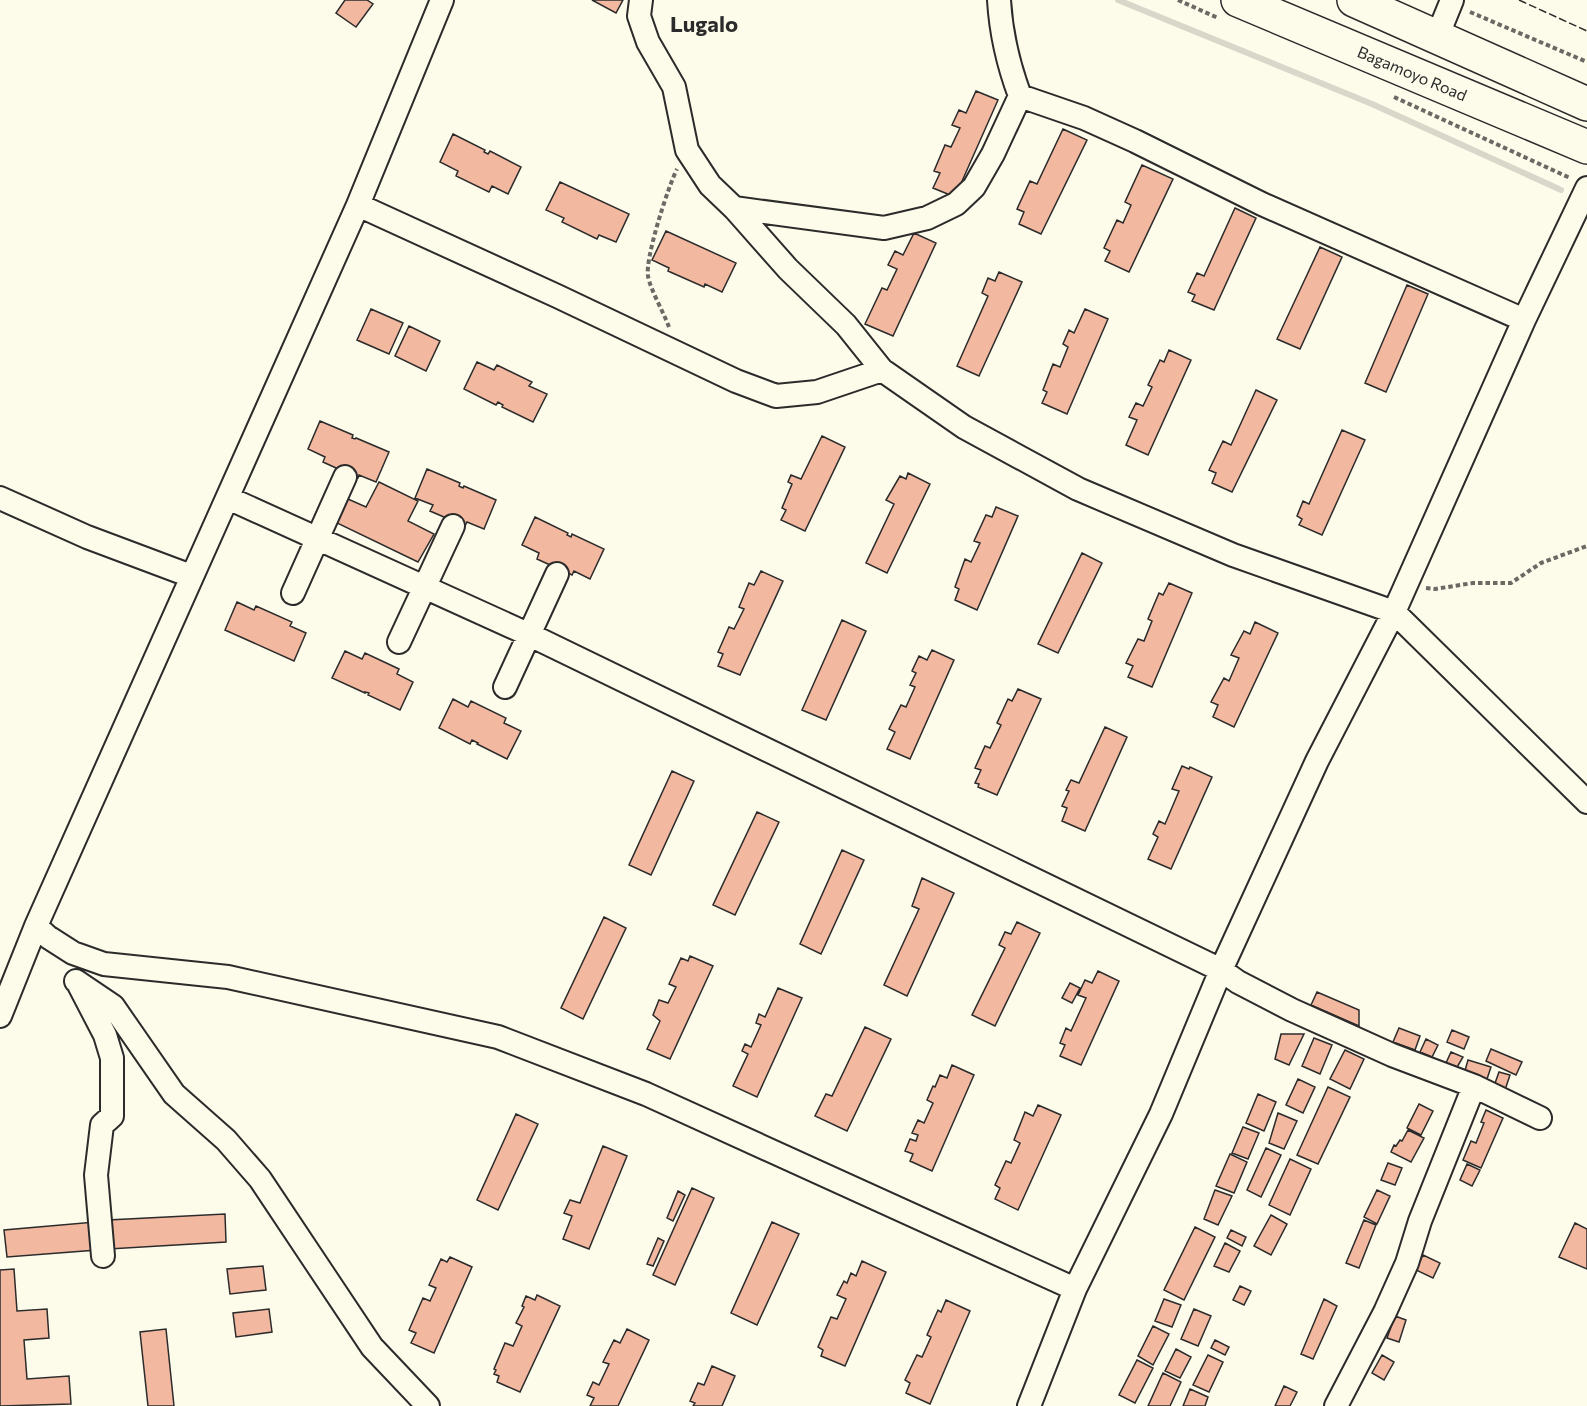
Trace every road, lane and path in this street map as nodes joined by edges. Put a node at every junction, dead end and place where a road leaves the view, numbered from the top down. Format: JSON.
{"nodes":[{"id":1,"x":442,"y":0,"type":"edge"},
{"id":2,"x":640,"y":0,"type":"edge"},
{"id":3,"x":999,"y":0,"type":"edge"},
{"id":4,"x":1178,"y":0,"type":"edge"},
{"id":5,"x":1354,"y":0,"type":"edge"},
{"id":6,"x":1451,"y":2,"type":"edge"},
{"id":7,"x":1230,"y":10,"type":"edge"},
{"id":8,"x":1437,"y":37,"type":"junction"},
{"id":9,"x":1587,"y":62,"type":"edge"},
{"id":10,"x":1384,"y":92,"type":"dead end"},
{"id":11,"x":1020,"y":96,"type":"junction"},
{"id":12,"x":1587,"y":104,"type":"edge"},
{"id":13,"x":1587,"y":147,"type":"edge"},
{"id":14,"x":687,"y":150,"type":"junction"},
{"id":15,"x":1582,"y":184,"type":"edge"},
{"id":16,"x":358,"y":206,"type":"junction"},
{"id":17,"x":734,"y":208,"type":"junction"},
{"id":18,"x":1524,"y":320,"type":"junction"},
{"id":19,"x":681,"y":355,"type":"junction"},
{"id":20,"x":882,"y":370,"type":"junction"},
{"id":21,"x":345,"y":477,"type":"dead end"},
{"id":22,"x":0,"y":498,"type":"edge"},
{"id":23,"x":228,"y":498,"type":"junction"},
{"id":24,"x":453,"y":526,"type":"dead end"},
{"id":25,"x":316,"y":539,"type":"junction"},
{"id":26,"x":1587,"y":546,"type":"edge"},
{"id":27,"x":557,"y":574,"type":"dead end"},
{"id":28,"x":191,"y":576,"type":"junction"},
{"id":29,"x":1405,"y":586,"type":"junction"},
{"id":30,"x":425,"y":588,"type":"junction"},
{"id":31,"x":293,"y":593,"type":"dead end"},
{"id":32,"x":1394,"y":612,"type":"junction"},
{"id":33,"x":530,"y":635,"type":"junction"},
{"id":34,"x":399,"y":642,"type":"dead end"},
{"id":35,"x":505,"y":687,"type":"dead end"},
{"id":36,"x":1587,"y":802,"type":"edge"},
{"id":37,"x":42,"y":931,"type":"junction"},
{"id":38,"x":1221,"y":970,"type":"junction"},
{"id":39,"x":76,"y":981,"type":"junction"},
{"id":40,"x":0,"y":1016,"type":"edge"},
{"id":41,"x":1474,"y":1086,"type":"junction"},
{"id":42,"x":1540,"y":1118,"type":"dead end"},
{"id":43,"x":103,"y":1256,"type":"dead end"},
{"id":44,"x":1075,"y":1289,"type":"junction"},
{"id":45,"x":428,"y":1406,"type":"edge"},
{"id":46,"x":1029,"y":1406,"type":"edge"},
{"id":47,"x":1336,"y":1406,"type":"edge"}],
"edges":[{"from":1,"to":16,"type":"lane"},
{"from":2,"to":14,"type":"lane"},
{"from":3,"to":11,"type":"lane"},
{"from":4,"to":7,"type":"path"},
{"from":5,"to":8,"type":"highway"},
{"from":6,"to":8,"type":"lane"},
{"from":6,"to":9,"type":"path"},
{"from":7,"to":13,"type":"highway","name":"Bagamoyo Road"},
{"from":8,"to":12,"type":"highway"},
{"from":10,"to":15,"type":"path"},
{"from":11,"to":17,"type":"lane"},
{"from":11,"to":18,"type":"lane"},
{"from":14,"to":17,"type":"lane"},
{"from":14,"to":19,"type":"path"},
{"from":15,"to":18,"type":"lane"},
{"from":16,"to":19,"type":"lane"},
{"from":16,"to":23,"type":"lane"},
{"from":17,"to":20,"type":"lane"},
{"from":18,"to":29,"type":"lane"},
{"from":19,"to":20,"type":"lane"},
{"from":20,"to":32,"type":"lane"},
{"from":21,"to":25,"type":"lane"},
{"from":22,"to":28,"type":"lane"},
{"from":23,"to":25,"type":"lane"},
{"from":23,"to":28,"type":"lane"},
{"from":24,"to":30,"type":"lane"},
{"from":25,"to":30,"type":"lane"},
{"from":25,"to":31,"type":"lane"},
{"from":26,"to":29,"type":"path"},
{"from":27,"to":33,"type":"lane"},
{"from":28,"to":37,"type":"lane"},
{"from":29,"to":32,"type":"lane"},
{"from":30,"to":33,"type":"lane"},
{"from":30,"to":34,"type":"lane"},
{"from":32,"to":36,"type":"lane"},
{"from":32,"to":38,"type":"lane"},
{"from":33,"to":35,"type":"lane"},
{"from":33,"to":38,"type":"lane"},
{"from":37,"to":39,"type":"lane"},
{"from":37,"to":40,"type":"lane"},
{"from":37,"to":44,"type":"lane"},
{"from":38,"to":41,"type":"lane"},
{"from":38,"to":44,"type":"lane"},
{"from":39,"to":43,"type":"lane"},
{"from":39,"to":45,"type":"lane"},
{"from":41,"to":42,"type":"lane"},
{"from":41,"to":47,"type":"lane"},
{"from":44,"to":46,"type":"lane"}]}
